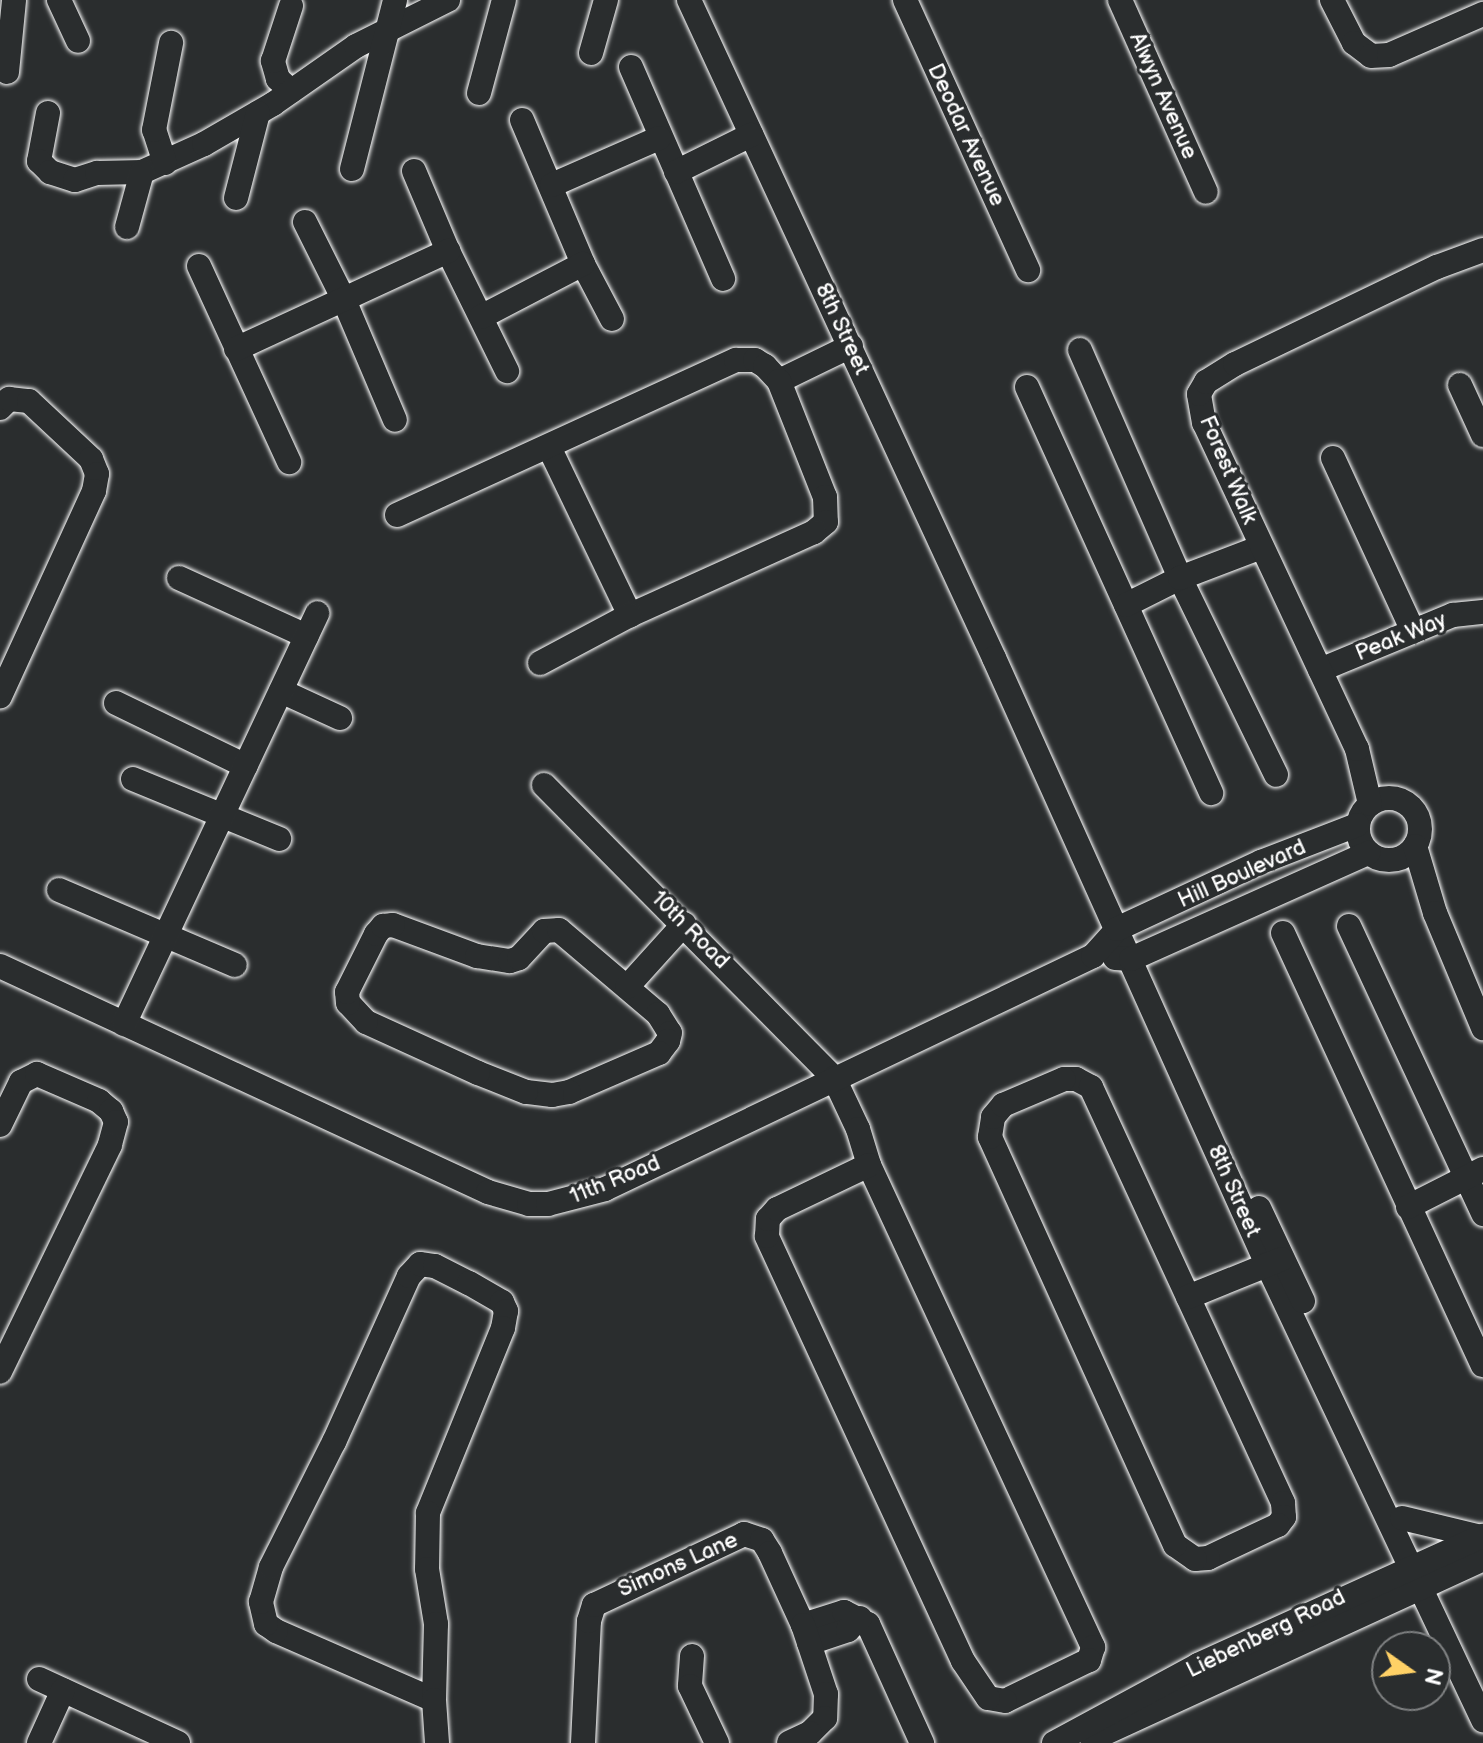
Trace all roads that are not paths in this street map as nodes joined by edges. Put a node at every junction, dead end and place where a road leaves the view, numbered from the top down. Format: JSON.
{"nodes":[{"id":1,"x":14,"y":0,"type":"edge"},
{"id":2,"x":59,"y":0,"type":"edge"},
{"id":3,"x":395,"y":0,"type":"edge"},
{"id":4,"x":448,"y":0,"type":"edge"},
{"id":5,"x":504,"y":0,"type":"edge"},
{"id":6,"x":606,"y":0,"type":"edge"},
{"id":7,"x":689,"y":0,"type":"edge"},
{"id":8,"x":905,"y":0,"type":"edge"},
{"id":9,"x":1120,"y":0,"type":"edge"},
{"id":10,"x":1332,"y":0,"type":"edge"},
{"id":11,"x":291,"y":6,"type":"dead end"},
{"id":12,"x":1483,"y":14,"type":"edge"},
{"id":13,"x":390,"y":26,"type":"junction"},
{"id":14,"x":78,"y":41,"type":"dead end"},
{"id":15,"x":171,"y":43,"type":"dead end"},
{"id":16,"x":591,"y":53,"type":"dead end"},
{"id":17,"x":631,"y":67,"type":"dead end"},
{"id":18,"x":7,"y":72,"type":"dead end"},
{"id":19,"x":291,"y":91,"type":"junction"},
{"id":20,"x":479,"y":93,"type":"dead end"},
{"id":21,"x":48,"y":113,"type":"dead end"},
{"id":22,"x":258,"y":113,"type":"junction"},
{"id":23,"x":522,"y":120,"type":"dead end"},
{"id":24,"x":751,"y":135,"type":"junction"},
{"id":25,"x":659,"y":138,"type":"junction"},
{"id":26,"x":165,"y":163,"type":"junction"},
{"id":27,"x":352,"y":169,"type":"dead end"},
{"id":28,"x":414,"y":171,"type":"dead end"},
{"id":29,"x":142,"y":172,"type":"junction"},
{"id":30,"x":676,"y":172,"type":"junction"},
{"id":31,"x":552,"y":185,"type":"junction"},
{"id":32,"x":1206,"y":192,"type":"dead end"},
{"id":33,"x":236,"y":198,"type":"dead end"},
{"id":34,"x":305,"y":222,"type":"dead end"},
{"id":35,"x":127,"y":227,"type":"dead end"},
{"id":36,"x":1483,"y":250,"type":"edge"},
{"id":37,"x":448,"y":251,"type":"junction"},
{"id":38,"x":583,"y":264,"type":"junction"},
{"id":39,"x":199,"y":266,"type":"dead end"},
{"id":40,"x":1028,"y":270,"type":"dead end"},
{"id":41,"x":723,"y":279,"type":"dead end"},
{"id":42,"x":344,"y":300,"type":"junction"},
{"id":43,"x":481,"y":317,"type":"junction"},
{"id":44,"x":612,"y":319,"type":"dead end"},
{"id":45,"x":851,"y":346,"type":"junction"},
{"id":46,"x":236,"y":349,"type":"junction"},
{"id":47,"x":1080,"y":350,"type":"dead end"},
{"id":48,"x":507,"y":371,"type":"dead end"},
{"id":49,"x":779,"y":381,"type":"junction"},
{"id":50,"x":1460,"y":385,"type":"dead end"},
{"id":51,"x":1027,"y":387,"type":"dead end"},
{"id":52,"x":0,"y":408,"type":"edge"},
{"id":53,"x":395,"y":420,"type":"dead end"},
{"id":54,"x":1483,"y":435,"type":"edge"},
{"id":55,"x":549,"y":447,"type":"junction"},
{"id":56,"x":1333,"y":458,"type":"dead end"},
{"id":57,"x":289,"y":462,"type":"dead end"},
{"id":58,"x":397,"y":515,"type":"dead end"},
{"id":59,"x":1261,"y":547,"type":"junction"},
{"id":60,"x":179,"y":578,"type":"dead end"},
{"id":61,"x":1180,"y":578,"type":"junction"},
{"id":62,"x":1126,"y":605,"type":"junction"},
{"id":63,"x":1483,"y":612,"type":"edge"},
{"id":64,"x":317,"y":613,"type":"dead end"},
{"id":65,"x":630,"y":615,"type":"junction"},
{"id":66,"x":1413,"y":631,"type":"junction"},
{"id":67,"x":306,"y":636,"type":"junction"},
{"id":68,"x":540,"y":663,"type":"dead end"},
{"id":69,"x":1320,"y":670,"type":"junction"},
{"id":70,"x":281,"y":691,"type":"junction"},
{"id":71,"x":0,"y":696,"type":"edge"},
{"id":72,"x":116,"y":703,"type":"dead end"},
{"id":73,"x":340,"y":718,"type":"dead end"},
{"id":74,"x":1357,"y":749,"type":"junction"},
{"id":75,"x":246,"y":766,"type":"junction"},
{"id":76,"x":1276,"y":775,"type":"dead end"},
{"id":77,"x":133,"y":779,"type":"dead end"},
{"id":78,"x":544,"y":785,"type":"dead end"},
{"id":79,"x":1211,"y":793,"type":"dead end"},
{"id":80,"x":1397,"y":798,"type":"junction"},
{"id":81,"x":1370,"y":804,"type":"junction"},
{"id":82,"x":223,"y":816,"type":"junction"},
{"id":83,"x":1357,"y":825,"type":"junction"},
{"id":84,"x":279,"y":839,"type":"dead end"},
{"id":85,"x":1313,"y":842,"type":"junction"},
{"id":86,"x":1368,"y":853,"type":"junction"},
{"id":87,"x":1406,"y":853,"type":"junction"},
{"id":88,"x":1326,"y":872,"type":"junction"},
{"id":89,"x":1234,"y":875,"type":"junction"},
{"id":90,"x":59,"y":890,"type":"dead end"},
{"id":91,"x":1248,"y":906,"type":"junction"},
{"id":92,"x":684,"y":924,"type":"junction"},
{"id":93,"x":1349,"y":926,"type":"dead end"},
{"id":94,"x":1122,"y":927,"type":"junction"},
{"id":95,"x":1283,"y":933,"type":"dead end"},
{"id":96,"x":167,"y":936,"type":"junction"},
{"id":97,"x":1093,"y":956,"type":"junction"},
{"id":98,"x":1136,"y":957,"type":"junction"},
{"id":99,"x":235,"y":965,"type":"dead end"},
{"id":100,"x":0,"y":966,"type":"edge"},
{"id":101,"x":1473,"y":982,"type":"edge"},
{"id":102,"x":627,"y":987,"type":"junction"},
{"id":103,"x":124,"y":1024,"type":"junction"},
{"id":104,"x":1483,"y":1028,"type":"edge"},
{"id":105,"x":834,"y":1078,"type":"junction"},
{"id":106,"x":0,"y":1125,"type":"edge"},
{"id":107,"x":869,"y":1165,"type":"junction"},
{"id":108,"x":1475,"y":1174,"type":"edge"},
{"id":109,"x":1408,"y":1207,"type":"junction"},
{"id":110,"x":1483,"y":1214,"type":"edge"},
{"id":111,"x":1276,"y":1262,"type":"junction"},
{"id":112,"x":1188,"y":1297,"type":"junction"},
{"id":113,"x":10,"y":1323,"type":"edge"},
{"id":114,"x":1483,"y":1365,"type":"edge"},
{"id":115,"x":0,"y":1372,"type":"edge"},
{"id":116,"x":1396,"y":1519,"type":"junction"},
{"id":117,"x":1482,"y":1544,"type":"edge"},
{"id":118,"x":1420,"y":1575,"type":"junction"},
{"id":119,"x":1365,"y":1586,"type":"junction"},
{"id":120,"x":806,"y":1634,"type":"junction"},
{"id":121,"x":692,"y":1656,"type":"dead end"},
{"id":122,"x":39,"y":1679,"type":"dead end"},
{"id":123,"x":63,"y":1690,"type":"junction"},
{"id":124,"x":1483,"y":1694,"type":"edge"},
{"id":125,"x":434,"y":1700,"type":"junction"},
{"id":126,"x":1483,"y":1720,"type":"edge"},
{"id":127,"x":39,"y":1743,"type":"edge"},
{"id":128,"x":178,"y":1743,"type":"edge"},
{"id":129,"x":437,"y":1743,"type":"edge"},
{"id":130,"x":583,"y":1743,"type":"edge"},
{"id":131,"x":717,"y":1743,"type":"edge"},
{"id":132,"x":789,"y":1743,"type":"edge"},
{"id":133,"x":922,"y":1743,"type":"edge"},
{"id":134,"x":1054,"y":1743,"type":"edge"},
{"id":135,"x":1082,"y":1743,"type":"edge"}],
"edges":[{"from":1,"to":18,"type":"street"},
{"from":2,"to":14,"type":"street"},
{"from":3,"to":13,"type":"street"},
{"from":4,"to":13,"type":"street"},
{"from":5,"to":20,"type":"street"},
{"from":6,"to":16,"type":"street"},
{"from":7,"to":24,"type":"street","name":"8th Street"},
{"from":8,"to":40,"type":"street","name":"Deodar Avenue"},
{"from":9,"to":32,"type":"street","name":"Alwyn Avenue"},
{"from":10,"to":12,"type":"street"},
{"from":11,"to":19,"type":"street"},
{"from":13,"to":19,"type":"street"},
{"from":13,"to":27,"type":"street"},
{"from":15,"to":26,"type":"street"},
{"from":17,"to":25,"type":"street"},
{"from":19,"to":22,"type":"street"},
{"from":21,"to":29,"type":"street"},
{"from":22,"to":26,"type":"street"},
{"from":22,"to":33,"type":"street"},
{"from":23,"to":31,"type":"street"},
{"from":24,"to":30,"type":"street"},
{"from":24,"to":45,"type":"street","name":"8th Street"},
{"from":25,"to":30,"type":"street"},
{"from":25,"to":31,"type":"street"},
{"from":26,"to":29,"type":"street"},
{"from":28,"to":37,"type":"street"},
{"from":29,"to":35,"type":"street"},
{"from":30,"to":41,"type":"street"},
{"from":31,"to":38,"type":"street"},
{"from":34,"to":42,"type":"street"},
{"from":36,"to":59,"type":"street","name":"Forest Walk"},
{"from":37,"to":42,"type":"street"},
{"from":37,"to":43,"type":"street"},
{"from":38,"to":43,"type":"street"},
{"from":38,"to":44,"type":"street"},
{"from":39,"to":46,"type":"street"},
{"from":42,"to":46,"type":"street"},
{"from":42,"to":53,"type":"street"},
{"from":43,"to":48,"type":"street"},
{"from":45,"to":49,"type":"street"},
{"from":45,"to":94,"type":"street","name":"8th Street"},
{"from":46,"to":57,"type":"street"},
{"from":47,"to":61,"type":"street"},
{"from":49,"to":55,"type":"street"},
{"from":49,"to":65,"type":"street"},
{"from":50,"to":54,"type":"street"},
{"from":51,"to":62,"type":"street"},
{"from":52,"to":71,"type":"street"},
{"from":55,"to":58,"type":"street"},
{"from":55,"to":65,"type":"street"},
{"from":56,"to":66,"type":"street"},
{"from":59,"to":61,"type":"street"},
{"from":59,"to":69,"type":"street","name":"Forest Walk"},
{"from":60,"to":67,"type":"street"},
{"from":61,"to":62,"type":"street"},
{"from":61,"to":76,"type":"street"},
{"from":62,"to":79,"type":"street"},
{"from":63,"to":66,"type":"street","name":"Peak Way"},
{"from":64,"to":67,"type":"street"},
{"from":65,"to":68,"type":"street"},
{"from":66,"to":69,"type":"street","name":"Peak Way"},
{"from":67,"to":70,"type":"street"},
{"from":69,"to":74,"type":"street","name":"Forest Walk"},
{"from":70,"to":73,"type":"street"},
{"from":70,"to":75,"type":"street"},
{"from":72,"to":75,"type":"street"},
{"from":74,"to":80,"type":"street","name":"Forest Walk"},
{"from":74,"to":81,"type":"street","name":"Forest Walk"},
{"from":75,"to":82,"type":"street"},
{"from":77,"to":82,"type":"street"},
{"from":78,"to":92,"type":"street","name":"10th Road"},
{"from":80,"to":81,"type":"street"},
{"from":80,"to":87,"type":"street"},
{"from":81,"to":83,"type":"street"},
{"from":82,"to":84,"type":"street"},
{"from":82,"to":96,"type":"street"},
{"from":83,"to":85,"type":"street","name":"Hill Boulevard"},
{"from":83,"to":86,"type":"street"},
{"from":85,"to":88,"type":"street"},
{"from":85,"to":89,"type":"street","name":"Hill Boulevard"},
{"from":86,"to":87,"type":"street"},
{"from":86,"to":88,"type":"street","name":"Hill Boulevard"},
{"from":87,"to":101,"type":"street"},
{"from":88,"to":91,"type":"street","name":"Hill Boulevard"},
{"from":89,"to":91,"type":"street"},
{"from":89,"to":94,"type":"street","name":"Hill Boulevard"},
{"from":90,"to":96,"type":"street"},
{"from":91,"to":98,"type":"street","name":"Hill Boulevard"},
{"from":92,"to":102,"type":"street"},
{"from":92,"to":105,"type":"street","name":"10th Road"},
{"from":93,"to":108,"type":"street"},
{"from":94,"to":97,"type":"street","name":"11th Road"},
{"from":94,"to":98,"type":"street","name":"8th Street"},
{"from":95,"to":109,"type":"street"},
{"from":96,"to":99,"type":"street"},
{"from":96,"to":103,"type":"street"},
{"from":97,"to":98,"type":"street","name":"11th Road"},
{"from":97,"to":105,"type":"street","name":"11th Road"},
{"from":98,"to":111,"type":"street","name":"8th Street"},
{"from":100,"to":103,"type":"street","name":"11th Road"},
{"from":101,"to":104,"type":"street"},
{"from":102,"to":102,"type":"street"},
{"from":103,"to":105,"type":"street","name":"11th Road"},
{"from":105,"to":107,"type":"street","name":"10th Road"},
{"from":106,"to":113,"type":"street"},
{"from":107,"to":107,"type":"street","name":"10th Road"},
{"from":108,"to":109,"type":"street"},
{"from":108,"to":110,"type":"street"},
{"from":109,"to":114,"type":"street"},
{"from":111,"to":112,"type":"street"},
{"from":111,"to":116,"type":"street","name":"8th Street"},
{"from":112,"to":112,"type":"street"},
{"from":113,"to":115,"type":"street"},
{"from":116,"to":117,"type":"street"},
{"from":116,"to":118,"type":"street","name":"8th Street"},
{"from":116,"to":119,"type":"street"},
{"from":117,"to":118,"type":"street","name":"Liebenberg Road"},
{"from":118,"to":119,"type":"street","name":"Liebenberg Road"},
{"from":118,"to":124,"type":"street","name":"8th Street"},
{"from":118,"to":126,"type":"street","name":"8th Street"},
{"from":118,"to":135,"type":"street","name":"Liebenberg Road"},
{"from":119,"to":134,"type":"street","name":"Liebenberg Road"},
{"from":120,"to":130,"type":"street","name":"Simons Lane"},
{"from":120,"to":132,"type":"street","name":"Simons Lane"},
{"from":120,"to":133,"type":"street"},
{"from":121,"to":131,"type":"street"},
{"from":122,"to":123,"type":"street"},
{"from":123,"to":127,"type":"street"},
{"from":123,"to":128,"type":"street"},
{"from":125,"to":125,"type":"street"},
{"from":125,"to":129,"type":"street"}]}
